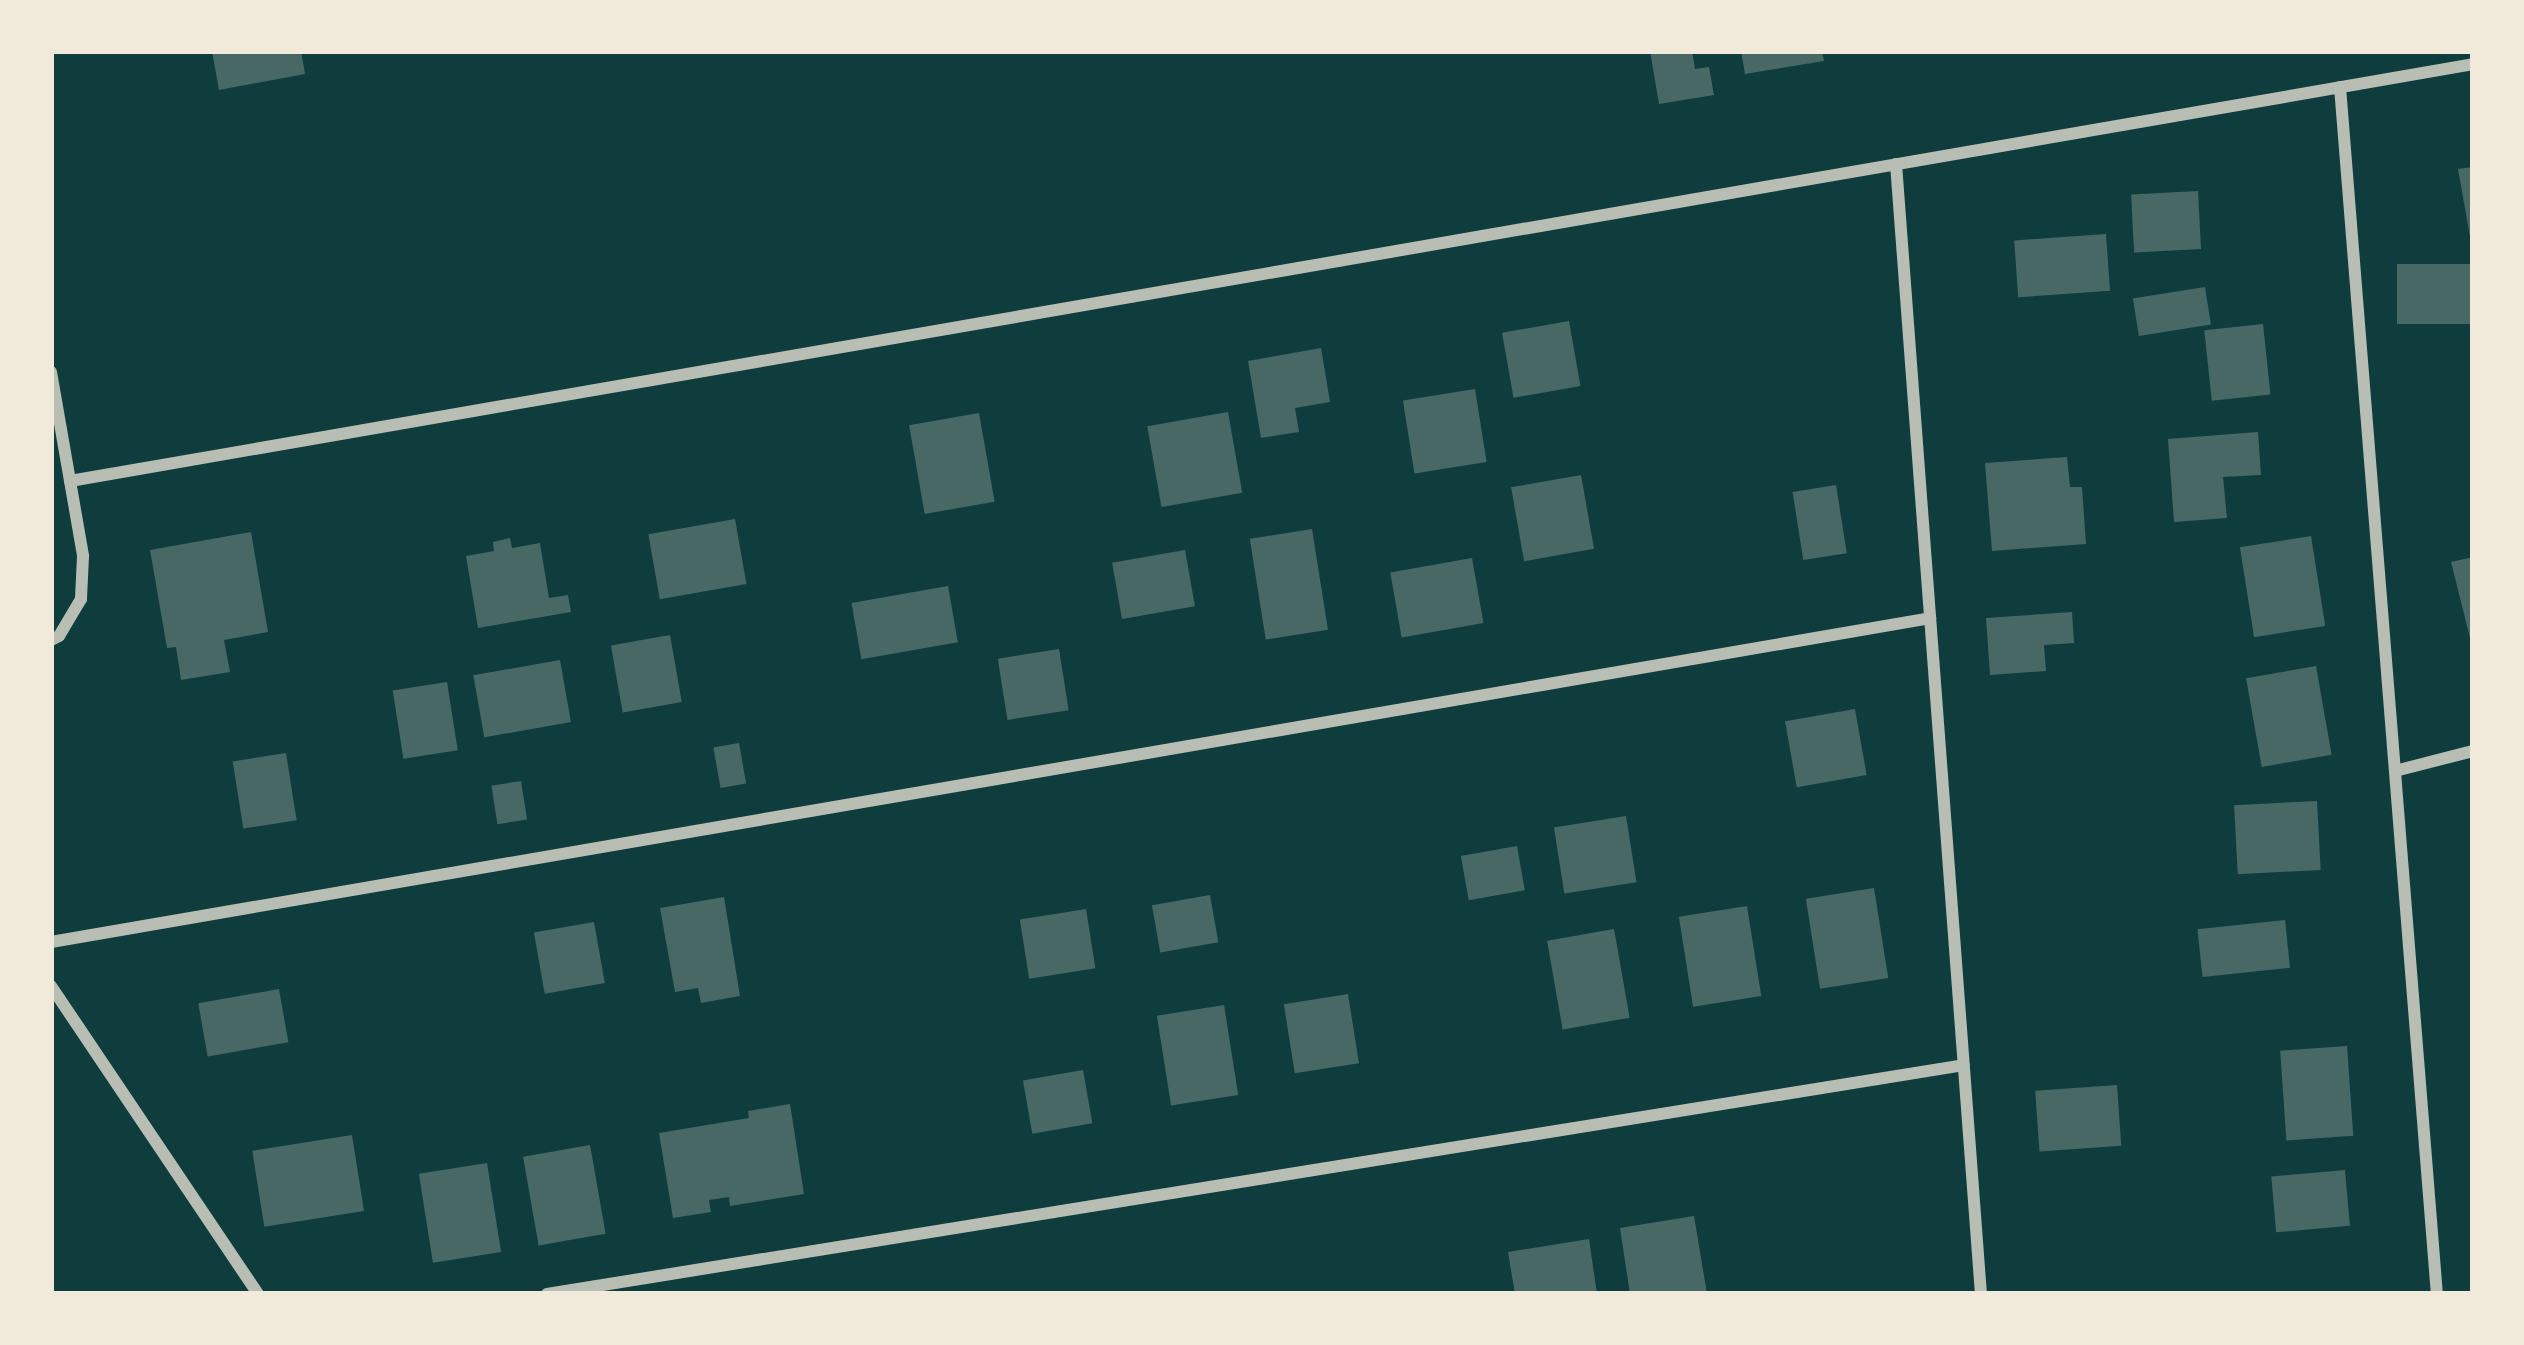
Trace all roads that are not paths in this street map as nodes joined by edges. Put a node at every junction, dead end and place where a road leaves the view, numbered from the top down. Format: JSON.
{"nodes":[{"id":1,"x":2473,"y":64,"type":"edge"},
{"id":2,"x":2340,"y":87,"type":"junction"},
{"id":3,"x":1896,"y":164,"type":"junction"},
{"id":4,"x":51,"y":372,"type":"edge"},
{"id":5,"x":70,"y":482,"type":"junction"},
{"id":6,"x":1930,"y":618,"type":"junction"},
{"id":7,"x":51,"y":640,"type":"edge"},
{"id":8,"x":2473,"y":751,"type":"edge"},
{"id":9,"x":2395,"y":771,"type":"junction"},
{"id":10,"x":51,"y":942,"type":"edge"},
{"id":11,"x":51,"y":986,"type":"edge"},
{"id":12,"x":1964,"y":1065,"type":"junction"},
{"id":13,"x":258,"y":1294,"type":"edge"},
{"id":14,"x":547,"y":1294,"type":"edge"},
{"id":15,"x":1981,"y":1294,"type":"edge"},
{"id":16,"x":2438,"y":1294,"type":"edge"}],
"edges":[{"from":1,"to":2,"type":"street"},
{"from":2,"to":3,"type":"street"},
{"from":2,"to":9,"type":"street"},
{"from":3,"to":5,"type":"street"},
{"from":3,"to":6,"type":"street"},
{"from":4,"to":5,"type":"street"},
{"from":5,"to":7,"type":"street"},
{"from":6,"to":10,"type":"street"},
{"from":6,"to":12,"type":"street"},
{"from":8,"to":9,"type":"street"},
{"from":9,"to":16,"type":"street"},
{"from":11,"to":13,"type":"street"},
{"from":12,"to":14,"type":"street"},
{"from":12,"to":15,"type":"street"}]}
